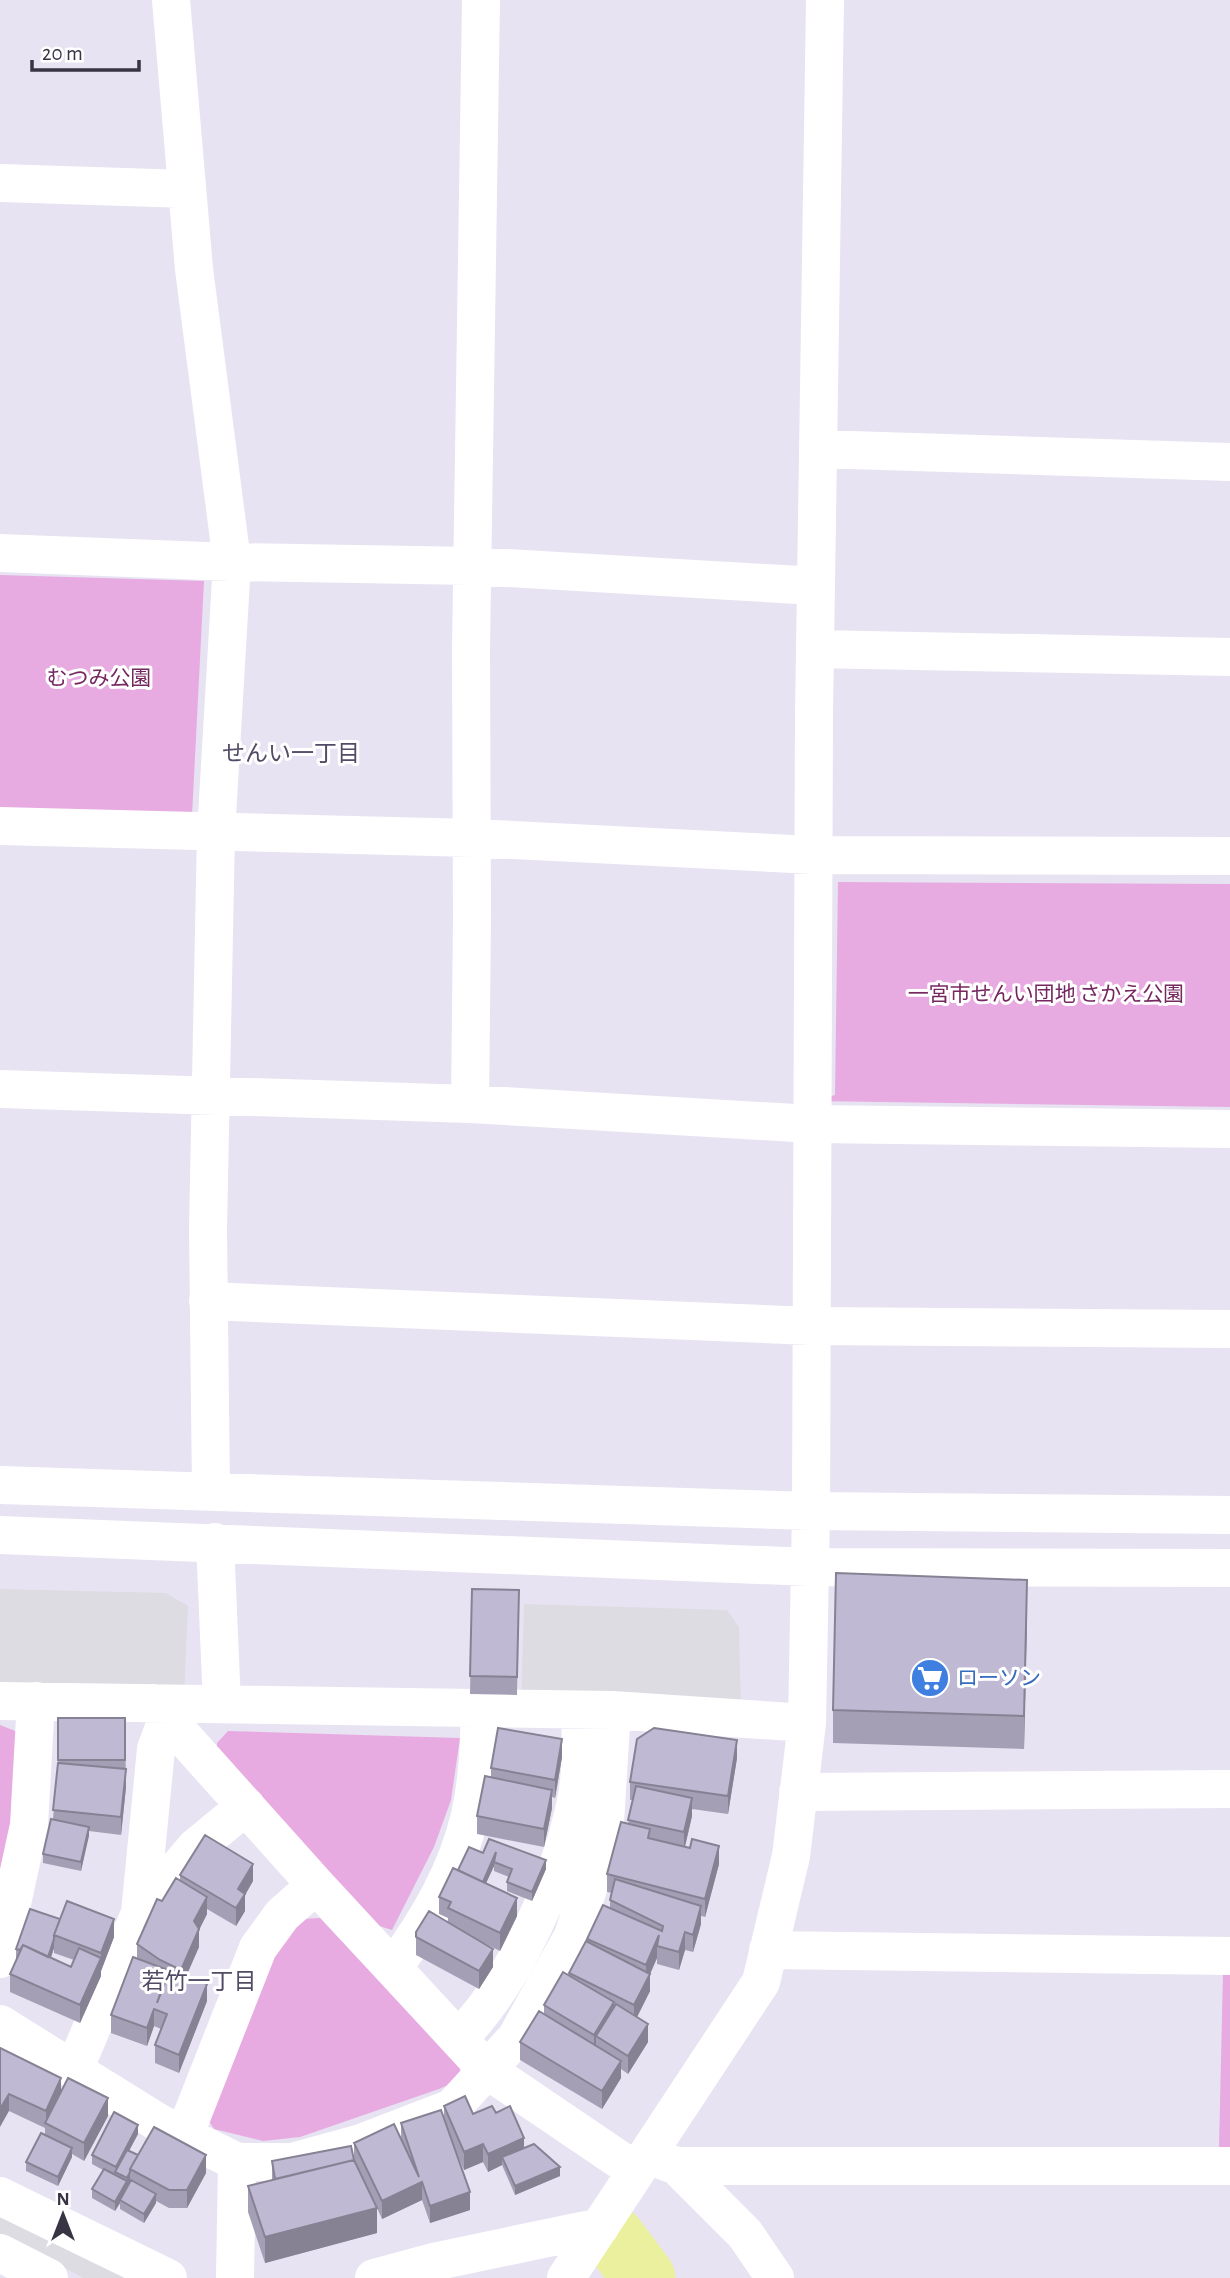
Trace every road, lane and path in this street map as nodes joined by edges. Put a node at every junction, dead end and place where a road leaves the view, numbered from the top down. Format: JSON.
{"nodes":[{"id":1,"x":171,"y":0,"type":"edge"},
{"id":2,"x":481,"y":0,"type":"edge"},
{"id":3,"x":825,"y":0,"type":"edge"},
{"id":4,"x":0,"y":183,"type":"edge"},
{"id":5,"x":187,"y":189,"type":"junction"},
{"id":6,"x":818,"y":449,"type":"junction"},
{"id":7,"x":1230,"y":462,"type":"edge"},
{"id":8,"x":0,"y":553,"type":"edge"},
{"id":9,"x":232,"y":562,"type":"junction"},
{"id":10,"x":472,"y":566,"type":"junction"},
{"id":11,"x":816,"y":586,"type":"junction"},
{"id":12,"x":815,"y":649,"type":"junction"},
{"id":13,"x":1230,"y":657,"type":"edge"},
{"id":14,"x":0,"y":826,"type":"edge"},
{"id":15,"x":216,"y":833,"type":"junction"},
{"id":16,"x":472,"y":838,"type":"junction"},
{"id":17,"x":813,"y":855,"type":"junction"},
{"id":18,"x":1230,"y":856,"type":"edge"},
{"id":19,"x":0,"y":1089,"type":"edge"},
{"id":20,"x":210,"y":1096,"type":"junction"},
{"id":21,"x":470,"y":1104,"type":"junction"},
{"id":22,"x":812,"y":1124,"type":"junction"},
{"id":23,"x":1230,"y":1129,"type":"edge"},
{"id":24,"x":208,"y":1301,"type":"junction"},
{"id":25,"x":811,"y":1326,"type":"junction"},
{"id":26,"x":1230,"y":1329,"type":"edge"},
{"id":27,"x":0,"y":1485,"type":"edge"},
{"id":28,"x":211,"y":1491,"type":"junction"},
{"id":29,"x":811,"y":1511,"type":"junction"},
{"id":30,"x":1230,"y":1515,"type":"edge"},
{"id":31,"x":0,"y":1535,"type":"edge"},
{"id":32,"x":215,"y":1542,"type":"junction"},
{"id":33,"x":810,"y":1567,"type":"junction"},
{"id":34,"x":1230,"y":1568,"type":"edge"},
{"id":35,"x":18,"y":1701,"type":"edge"},
{"id":36,"x":222,"y":1704,"type":"junction"},
{"id":37,"x":480,"y":1708,"type":"junction"},
{"id":38,"x":596,"y":1710,"type":"junction"},
{"id":39,"x":160,"y":1711,"type":"junction"},
{"id":40,"x":807,"y":1723,"type":"junction"},
{"id":41,"x":1230,"y":1789,"type":"edge"},
{"id":42,"x":798,"y":1792,"type":"junction"},
{"id":43,"x":246,"y":1806,"type":"junction"},
{"id":44,"x":316,"y":1885,"type":"junction"},
{"id":45,"x":544,"y":1902,"type":"junction"},
{"id":46,"x":140,"y":1913,"type":"junction"},
{"id":47,"x":581,"y":1914,"type":"junction"},
{"id":48,"x":768,"y":1950,"type":"junction"},
{"id":49,"x":1230,"y":1956,"type":"edge"},
{"id":50,"x":0,"y":1959,"type":"edge"},
{"id":51,"x":393,"y":1968,"type":"junction"},
{"id":52,"x":0,"y":2024,"type":"edge"},
{"id":53,"x":458,"y":2038,"type":"junction"},
{"id":54,"x":74,"y":2070,"type":"junction"},
{"id":55,"x":487,"y":2070,"type":"junction"},
{"id":56,"x":184,"y":2136,"type":"junction"},
{"id":57,"x":237,"y":2162,"type":"junction"},
{"id":58,"x":653,"y":2164,"type":"junction"},
{"id":59,"x":1230,"y":2166,"type":"edge"},
{"id":60,"x":0,"y":2196,"type":"edge"},
{"id":61,"x":600,"y":2227,"type":"junction"},
{"id":62,"x":0,"y":2253,"type":"edge"},
{"id":63,"x":49,"y":2278,"type":"edge"},
{"id":64,"x":168,"y":2278,"type":"edge"},
{"id":65,"x":235,"y":2278,"type":"edge"},
{"id":66,"x":374,"y":2278,"type":"edge"},
{"id":67,"x":566,"y":2278,"type":"edge"},
{"id":68,"x":775,"y":2278,"type":"edge"}],
"edges":[{"from":1,"to":5,"type":"street"},
{"from":2,"to":10,"type":"street"},
{"from":3,"to":6,"type":"street"},
{"from":4,"to":5,"type":"street"},
{"from":5,"to":9,"type":"street"},
{"from":6,"to":7,"type":"street"},
{"from":6,"to":11,"type":"street"},
{"from":8,"to":9,"type":"street"},
{"from":9,"to":10,"type":"street"},
{"from":9,"to":15,"type":"street"},
{"from":10,"to":11,"type":"street"},
{"from":10,"to":16,"type":"street"},
{"from":11,"to":12,"type":"street"},
{"from":12,"to":13,"type":"street"},
{"from":12,"to":17,"type":"street"},
{"from":14,"to":15,"type":"street"},
{"from":15,"to":16,"type":"street"},
{"from":15,"to":20,"type":"street"},
{"from":16,"to":17,"type":"street"},
{"from":16,"to":21,"type":"street"},
{"from":17,"to":18,"type":"street"},
{"from":17,"to":22,"type":"street"},
{"from":19,"to":20,"type":"street"},
{"from":20,"to":21,"type":"street"},
{"from":20,"to":24,"type":"street"},
{"from":21,"to":22,"type":"street"},
{"from":22,"to":23,"type":"street"},
{"from":22,"to":25,"type":"street"},
{"from":24,"to":25,"type":"street"},
{"from":24,"to":28,"type":"street"},
{"from":25,"to":26,"type":"street"},
{"from":25,"to":29,"type":"street"},
{"from":27,"to":28,"type":"street"},
{"from":28,"to":29,"type":"street"},
{"from":29,"to":30,"type":"street"},
{"from":29,"to":33,"type":"street"},
{"from":31,"to":32,"type":"street"},
{"from":32,"to":33,"type":"street"},
{"from":32,"to":36,"type":"street"},
{"from":33,"to":34,"type":"street"},
{"from":33,"to":40,"type":"street"},
{"from":35,"to":39,"type":"street"},
{"from":35,"to":50,"type":"street"},
{"from":36,"to":37,"type":"street"},
{"from":36,"to":39,"type":"street"},
{"from":37,"to":38,"type":"street"},
{"from":37,"to":51,"type":"street"},
{"from":38,"to":40,"type":"street"},
{"from":38,"to":45,"type":"street"},
{"from":38,"to":47,"type":"street"},
{"from":39,"to":43,"type":"street"},
{"from":39,"to":46,"type":"street"},
{"from":40,"to":42,"type":"street"},
{"from":41,"to":42,"type":"street"},
{"from":42,"to":48,"type":"street"},
{"from":43,"to":44,"type":"street"},
{"from":43,"to":46,"type":"street"},
{"from":44,"to":51,"type":"street"},
{"from":44,"to":56,"type":"street"},
{"from":45,"to":47,"type":"street"},
{"from":45,"to":53,"type":"street"},
{"from":46,"to":54,"type":"street"},
{"from":47,"to":55,"type":"street"},
{"from":48,"to":49,"type":"street"},
{"from":48,"to":58,"type":"street"},
{"from":51,"to":53,"type":"street"},
{"from":52,"to":54,"type":"street"},
{"from":53,"to":55,"type":"street"},
{"from":54,"to":56,"type":"street"},
{"from":55,"to":57,"type":"street"},
{"from":55,"to":58,"type":"street"},
{"from":56,"to":57,"type":"street"},
{"from":57,"to":65,"type":"street"},
{"from":58,"to":59,"type":"street"},
{"from":58,"to":61,"type":"street"},
{"from":58,"to":68,"type":"street"},
{"from":60,"to":64,"type":"street"},
{"from":61,"to":66,"type":"street"},
{"from":61,"to":67,"type":"street"},
{"from":62,"to":63,"type":"street"}]}
